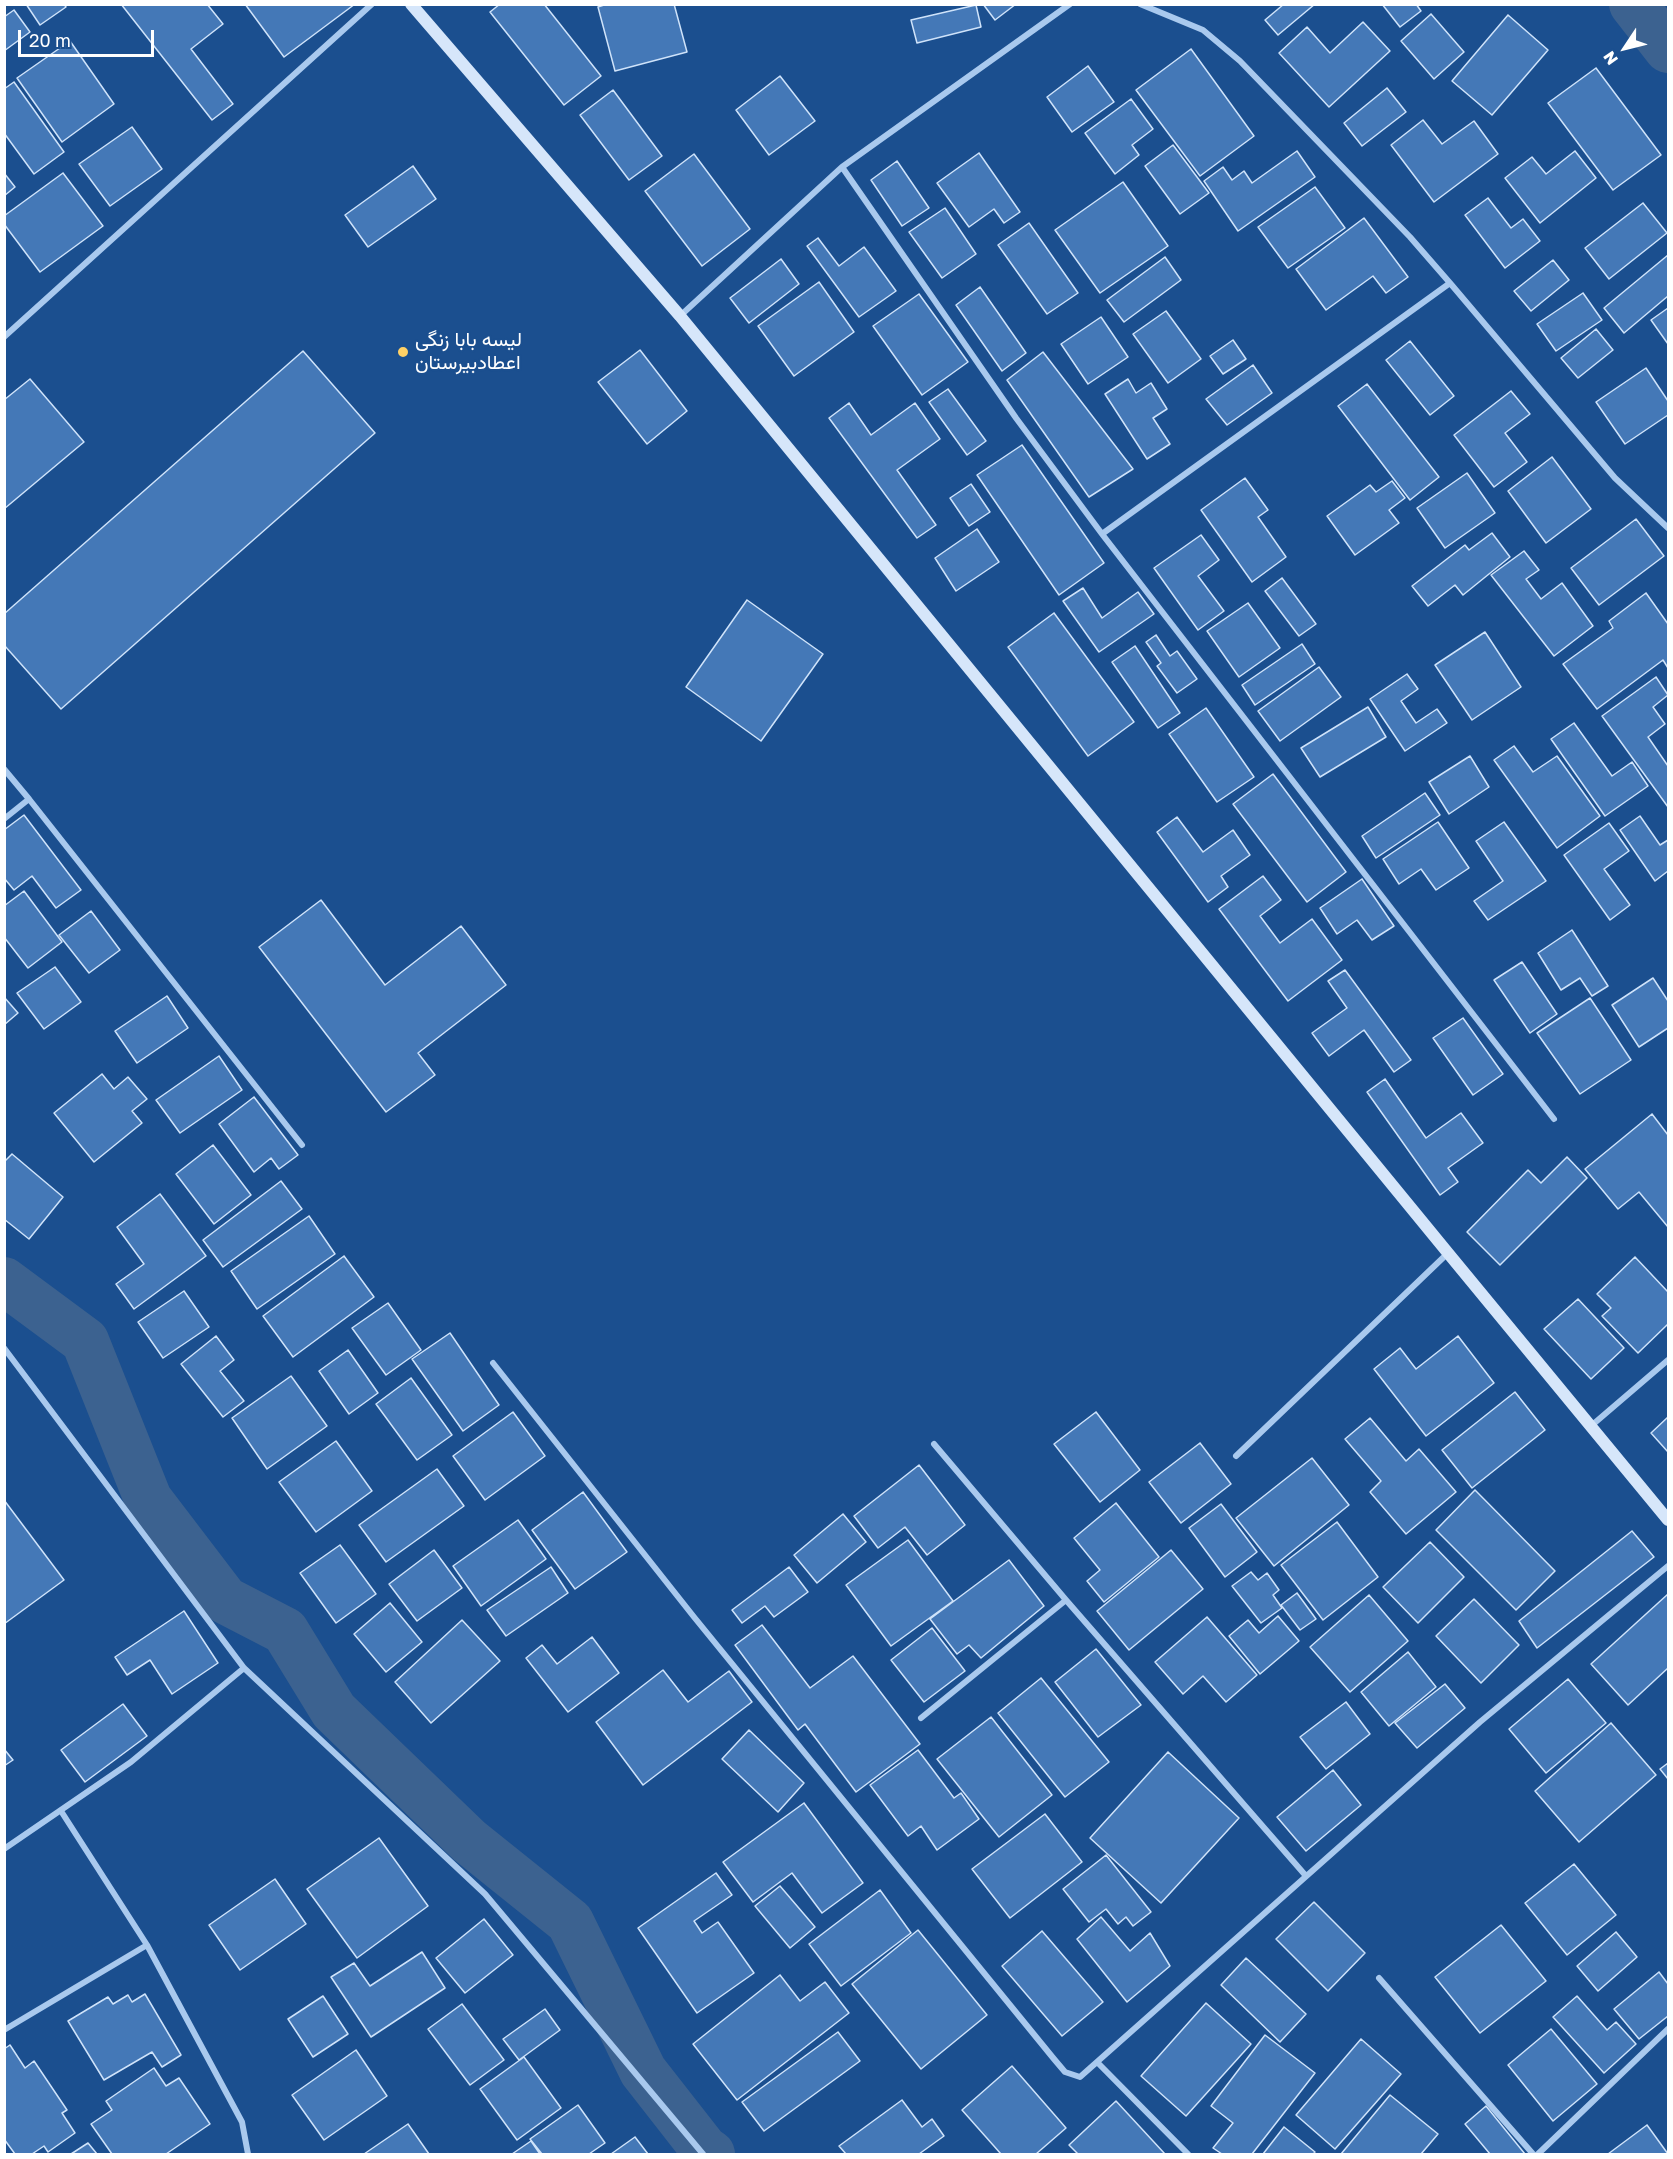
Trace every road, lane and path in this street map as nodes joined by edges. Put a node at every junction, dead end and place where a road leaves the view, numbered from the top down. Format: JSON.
{"nodes":[{"id":1,"x":372,"y":4,"type":"edge"},
{"id":2,"x":411,"y":4,"type":"edge"},
{"id":3,"x":1070,"y":4,"type":"edge"},
{"id":4,"x":1140,"y":4,"type":"edge"},
{"id":5,"x":842,"y":167,"type":"junction"},
{"id":6,"x":1450,"y":283,"type":"junction"},
{"id":7,"x":680,"y":316,"type":"junction"},
{"id":8,"x":4,"y":338,"type":"edge"},
{"id":9,"x":1668,"y":528,"type":"edge"},
{"id":10,"x":1102,"y":534,"type":"junction"},
{"id":11,"x":4,"y":769,"type":"edge"},
{"id":12,"x":29,"y":799,"type":"junction"},
{"id":13,"x":4,"y":819,"type":"edge"},
{"id":14,"x":1554,"y":1119,"type":"dead end"},
{"id":15,"x":302,"y":1145,"type":"dead end"},
{"id":16,"x":1448,"y":1253,"type":"junction"},
{"id":17,"x":4,"y":1348,"type":"edge"},
{"id":18,"x":1668,"y":1360,"type":"edge"},
{"id":19,"x":493,"y":1363,"type":"dead end"},
{"id":20,"x":1591,"y":1426,"type":"junction"},
{"id":21,"x":934,"y":1444,"type":"dead end"},
{"id":22,"x":1236,"y":1456,"type":"dead end"},
{"id":23,"x":1668,"y":1520,"type":"edge"},
{"id":24,"x":1668,"y":1566,"type":"edge"},
{"id":25,"x":1066,"y":1600,"type":"junction"},
{"id":26,"x":244,"y":1668,"type":"junction"},
{"id":27,"x":921,"y":1718,"type":"dead end"},
{"id":28,"x":61,"y":1810,"type":"junction"},
{"id":29,"x":4,"y":1849,"type":"edge"},
{"id":30,"x":1306,"y":1876,"type":"junction"},
{"id":31,"x":147,"y":1945,"type":"junction"},
{"id":32,"x":1379,"y":1978,"type":"dead end"},
{"id":33,"x":1668,"y":2029,"type":"edge"},
{"id":34,"x":4,"y":2030,"type":"edge"},
{"id":35,"x":1097,"y":2062,"type":"junction"},
{"id":36,"x":248,"y":2154,"type":"edge"},
{"id":37,"x":703,"y":2154,"type":"edge"},
{"id":38,"x":1188,"y":2154,"type":"edge"},
{"id":39,"x":1533,"y":2154,"type":"edge"},
{"id":40,"x":1538,"y":2154,"type":"edge"}],
"edges":[{"from":1,"to":8,"type":"street"},
{"from":2,"to":7,"type":"main road"},
{"from":3,"to":5,"type":"street"},
{"from":4,"to":6,"type":"street"},
{"from":5,"to":7,"type":"street"},
{"from":5,"to":10,"type":"street"},
{"from":6,"to":9,"type":"street"},
{"from":6,"to":10,"type":"street"},
{"from":7,"to":16,"type":"main road"},
{"from":10,"to":14,"type":"street"},
{"from":11,"to":12,"type":"street"},
{"from":12,"to":13,"type":"street"},
{"from":12,"to":15,"type":"street"},
{"from":16,"to":20,"type":"main road"},
{"from":16,"to":22,"type":"street"},
{"from":17,"to":26,"type":"street"},
{"from":18,"to":20,"type":"street"},
{"from":19,"to":35,"type":"street"},
{"from":20,"to":23,"type":"main road"},
{"from":21,"to":25,"type":"street"},
{"from":24,"to":30,"type":"street"},
{"from":25,"to":27,"type":"street"},
{"from":25,"to":30,"type":"street"},
{"from":26,"to":28,"type":"street"},
{"from":26,"to":37,"type":"street"},
{"from":28,"to":29,"type":"street"},
{"from":28,"to":31,"type":"street"},
{"from":30,"to":35,"type":"street"},
{"from":31,"to":34,"type":"street"},
{"from":31,"to":36,"type":"street"},
{"from":32,"to":39,"type":"street"},
{"from":33,"to":40,"type":"street"},
{"from":35,"to":38,"type":"street"}]}
